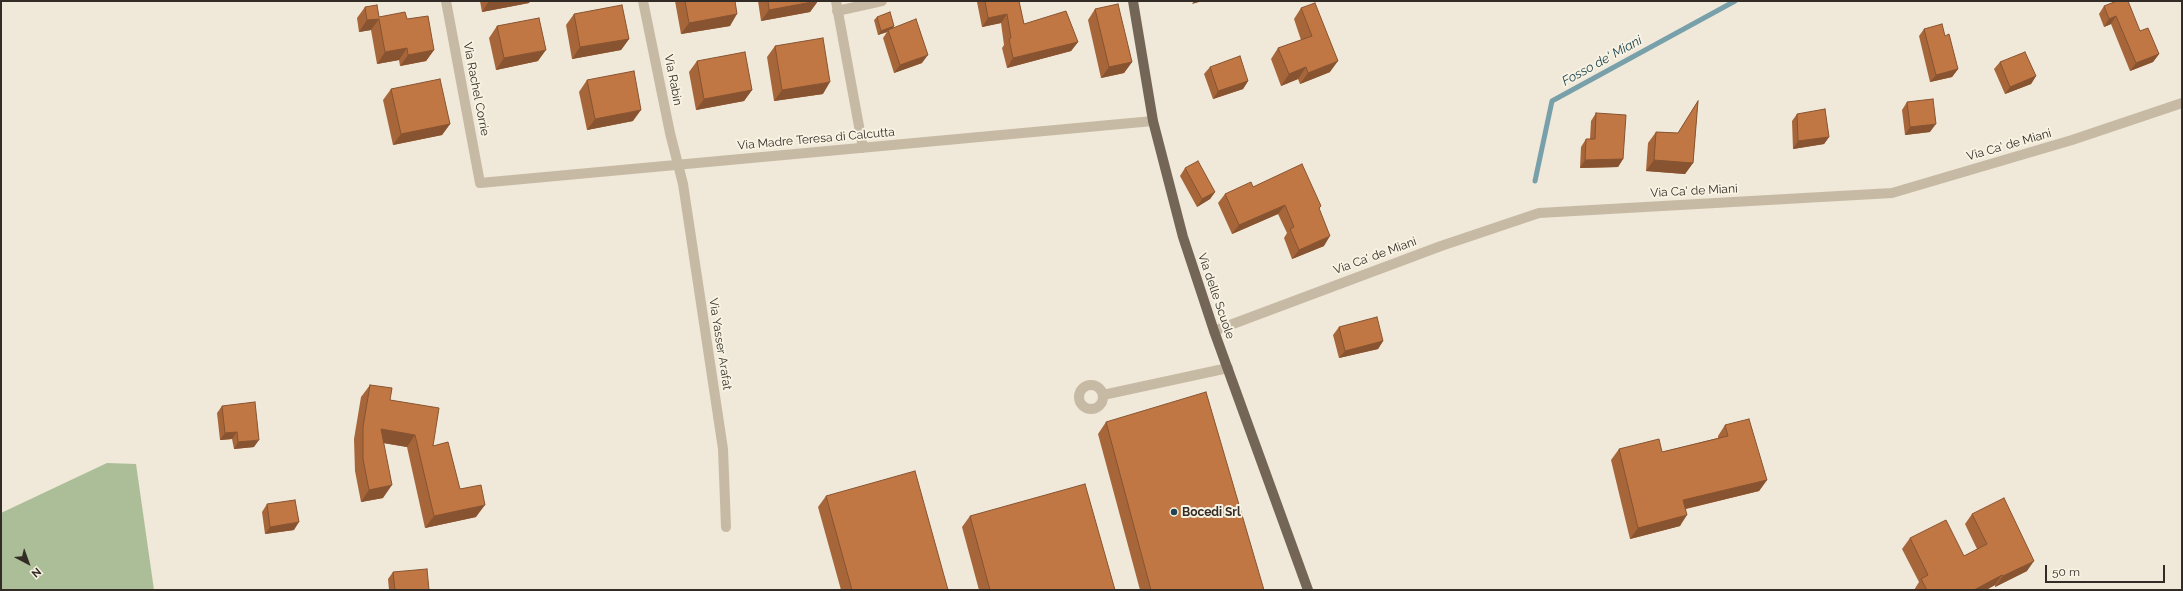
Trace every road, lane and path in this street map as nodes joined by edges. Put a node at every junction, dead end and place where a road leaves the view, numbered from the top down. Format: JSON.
{"nodes":[{"id":1,"x":446,"y":1,"type":"edge"},
{"id":2,"x":643,"y":1,"type":"edge"},
{"id":3,"x":882,"y":1,"type":"edge"},
{"id":4,"x":1133,"y":1,"type":"edge"},
{"id":5,"x":837,"y":6,"type":"edge"},
{"id":6,"x":2182,"y":103,"type":"edge"},
{"id":7,"x":1153,"y":121,"type":"junction"},
{"id":8,"x":863,"y":148,"type":"junction"},
{"id":9,"x":679,"y":164,"type":"junction"},
{"id":10,"x":480,"y":182,"type":"joint"},
{"id":11,"x":1214,"y":331,"type":"junction"},
{"id":12,"x":1228,"y":368,"type":"junction"},
{"id":13,"x":1103,"y":395,"type":"dead end"},
{"id":14,"x":726,"y":527,"type":"dead end"},
{"id":15,"x":1308,"y":590,"type":"edge"}],
"edges":[{"from":1,"to":10,"type":"street","name":"Via Rachel Corrie"},
{"from":2,"to":9,"type":"street","name":"Via Rabin"},
{"from":3,"to":5,"type":"street"},
{"from":4,"to":7,"type":"main road","name":"Via delle Scuole"},
{"from":5,"to":8,"type":"street"},
{"from":6,"to":11,"type":"street","name":"Via Ca' de Miani"},
{"from":7,"to":8,"type":"street","name":"Via Madre Teresa di Calcutta"},
{"from":7,"to":11,"type":"main road","name":"Via delle Scuole"},
{"from":8,"to":9,"type":"street","name":"Via Madre Teresa di Calcutta"},
{"from":9,"to":10,"type":"street","name":"Via Madre Teresa di Calcutta"},
{"from":9,"to":14,"type":"street","name":"Via Yasser Arafat"},
{"from":11,"to":12,"type":"main road","name":"Via delle Scuole"},
{"from":12,"to":13,"type":"street"},
{"from":12,"to":15,"type":"main road","name":"Via delle Scuole"}]}
